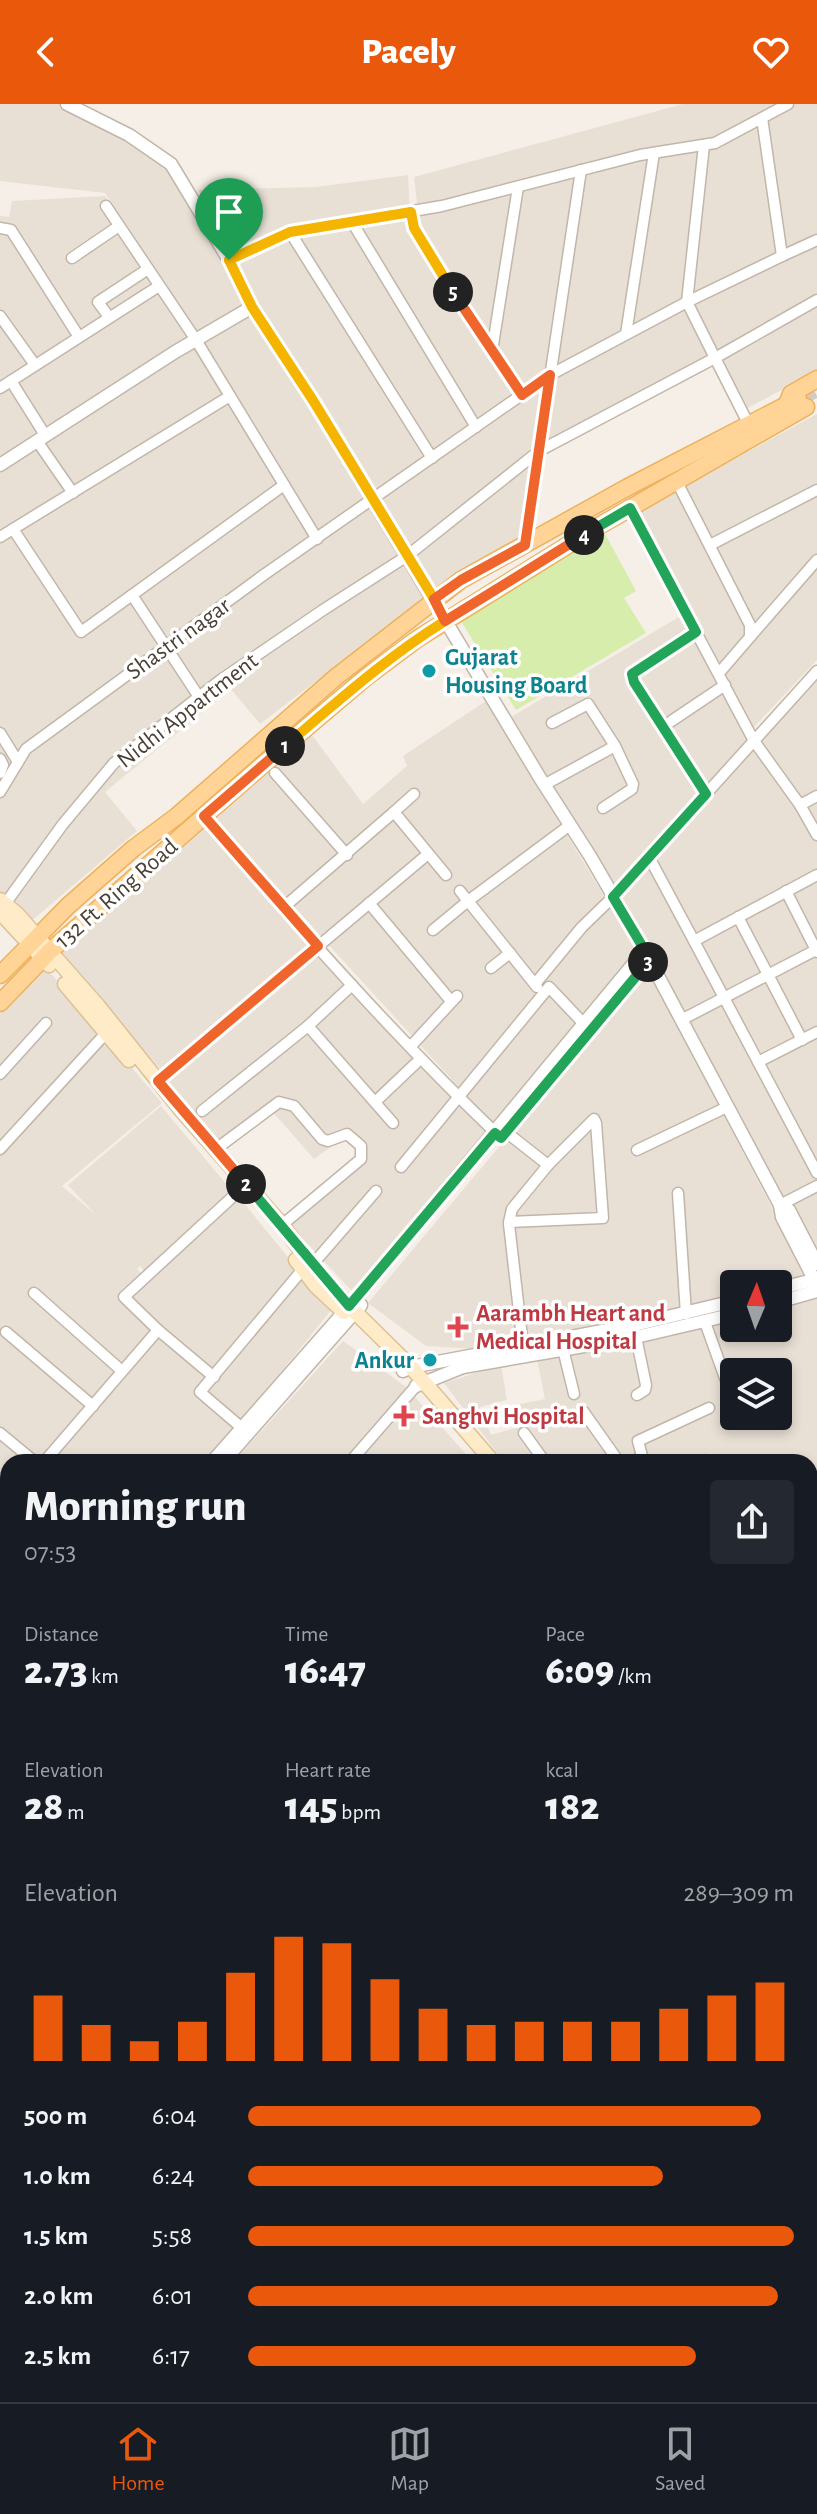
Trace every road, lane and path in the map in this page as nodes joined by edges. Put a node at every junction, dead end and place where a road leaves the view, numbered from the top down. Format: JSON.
{"nodes":[{"id":1,"x":67,"y":104,"type":"edge"},
{"id":2,"x":788,"y":104,"type":"edge"},
{"id":3,"x":762,"y":118,"type":"junction"},
{"id":4,"x":704,"y":145,"type":"junction"},
{"id":5,"x":654,"y":153,"type":"junction"},
{"id":6,"x":581,"y":170,"type":"junction"},
{"id":7,"x":518,"y":187,"type":"junction"},
{"id":8,"x":106,"y":206,"type":"dead end"},
{"id":9,"x":411,"y":212,"type":"junction"},
{"id":10,"x":352,"y":222,"type":"junction"},
{"id":11,"x":119,"y":226,"type":"junction"},
{"id":12,"x":0,"y":228,"type":"edge"},
{"id":13,"x":290,"y":232,"type":"junction"},
{"id":14,"x":817,"y":240,"type":"edge"},
{"id":15,"x":782,"y":256,"type":"junction"},
{"id":16,"x":72,"y":258,"type":"dead end"},
{"id":17,"x":229,"y":260,"type":"junction"},
{"id":18,"x":148,"y":269,"type":"junction"},
{"id":19,"x":159,"y":286,"type":"junction"},
{"id":20,"x":817,"y":300,"type":"edge"},
{"id":21,"x":687,"y":302,"type":"junction"},
{"id":22,"x":252,"y":307,"type":"junction"},
{"id":23,"x":0,"y":316,"type":"edge"},
{"id":24,"x":109,"y":317,"type":"junction"},
{"id":25,"x":626,"y":334,"type":"junction"},
{"id":26,"x":79,"y":337,"type":"junction"},
{"id":27,"x":196,"y":340,"type":"junction"},
{"id":28,"x":492,"y":351,"type":"junction"},
{"id":29,"x":715,"y":358,"type":"junction"},
{"id":30,"x":35,"y":365,"type":"junction"},
{"id":31,"x":550,"y":375,"type":"junction"},
{"id":32,"x":817,"y":379,"type":"edge"},
{"id":33,"x":11,"y":381,"type":"junction"},
{"id":34,"x":0,"y":388,"type":"edge"},
{"id":35,"x":522,"y":395,"type":"junction"},
{"id":36,"x":230,"y":396,"type":"junction"},
{"id":37,"x":800,"y":407,"type":"edge"},
{"id":38,"x":749,"y":425,"type":"junction"},
{"id":39,"x":476,"y":427,"type":"junction"},
{"id":40,"x":41,"y":438,"type":"junction"},
{"id":41,"x":539,"y":451,"type":"junction"},
{"id":42,"x":2,"y":458,"type":"edge"},
{"id":43,"x":432,"y":458,"type":"junction"},
{"id":44,"x":677,"y":482,"type":"junction"},
{"id":45,"x":284,"y":485,"type":"junction"},
{"id":46,"x":817,"y":490,"type":"edge"},
{"id":47,"x":73,"y":493,"type":"junction"},
{"id":48,"x":374,"y":499,"type":"junction"},
{"id":49,"x":630,"y":508,"type":"junction"},
{"id":50,"x":13,"y":529,"type":"junction"},
{"id":51,"x":0,"y":537,"type":"edge"},
{"id":52,"x":317,"y":539,"type":"junction"},
{"id":53,"x":525,"y":545,"type":"junction"},
{"id":54,"x":710,"y":545,"type":"junction"},
{"id":55,"x":407,"y":556,"type":"junction"},
{"id":56,"x":817,"y":560,"type":"edge"},
{"id":57,"x":132,"y":595,"type":"junction"},
{"id":58,"x":434,"y":599,"type":"junction"},
{"id":59,"x":445,"y":621,"type":"junction"},
{"id":60,"x":696,"y":632,"type":"junction"},
{"id":61,"x":750,"y":637,"type":"junction"},
{"id":62,"x":167,"y":646,"type":"junction"},
{"id":63,"x":817,"y":671,"type":"edge"},
{"id":64,"x":719,"y":673,"type":"junction"},
{"id":65,"x":725,"y":685,"type":"junction"},
{"id":66,"x":199,"y":697,"type":"junction"},
{"id":67,"x":552,"y":723,"type":"dead end"},
{"id":68,"x":664,"y":726,"type":"junction"},
{"id":69,"x":0,"y":733,"type":"edge"},
{"id":70,"x":754,"y":741,"type":"junction"},
{"id":71,"x":615,"y":746,"type":"junction"},
{"id":72,"x":0,"y":759,"type":"edge"},
{"id":73,"x":18,"y":762,"type":"junction"},
{"id":74,"x":0,"y":773,"type":"edge"},
{"id":75,"x":275,"y":773,"type":"dead end"},
{"id":76,"x":544,"y":785,"type":"junction"},
{"id":77,"x":0,"y":792,"type":"edge"},
{"id":78,"x":414,"y":794,"type":"dead end"},
{"id":79,"x":706,"y":794,"type":"junction"},
{"id":80,"x":817,"y":796,"type":"edge"},
{"id":81,"x":800,"y":805,"type":"junction"},
{"id":82,"x":603,"y":808,"type":"dead end"},
{"id":83,"x":394,"y":812,"type":"junction"},
{"id":84,"x":204,"y":816,"type":"junction"},
{"id":85,"x":570,"y":825,"type":"junction"},
{"id":86,"x":817,"y":835,"type":"edge"},
{"id":87,"x":428,"y":854,"type":"junction"},
{"id":88,"x":347,"y":855,"type":"junction"},
{"id":89,"x":649,"y":857,"type":"junction"},
{"id":90,"x":446,"y":875,"type":"dead end"},
{"id":91,"x":817,"y":875,"type":"edge"},
{"id":92,"x":460,"y":891,"type":"dead end"},
{"id":93,"x":786,"y":891,"type":"junction"},
{"id":94,"x":613,"y":897,"type":"junction"},
{"id":95,"x":468,"y":901,"type":"junction"},
{"id":96,"x":369,"y":903,"type":"junction"},
{"id":97,"x":2,"y":905,"type":"edge"},
{"id":98,"x":284,"y":907,"type":"junction"},
{"id":99,"x":738,"y":917,"type":"junction"},
{"id":100,"x":433,"y":930,"type":"dead end"},
{"id":101,"x":33,"y":940,"type":"junction"},
{"id":102,"x":694,"y":941,"type":"junction"},
{"id":103,"x":318,"y":946,"type":"junction"},
{"id":104,"x":816,"y":951,"type":"edge"},
{"id":105,"x":510,"y":953,"type":"junction"},
{"id":106,"x":46,"y":954,"type":"junction"},
{"id":107,"x":647,"y":956,"type":"junction"},
{"id":108,"x":491,"y":968,"type":"dead end"},
{"id":109,"x":0,"y":975,"type":"edge"},
{"id":110,"x":768,"y":975,"type":"junction"},
{"id":111,"x":535,"y":984,"type":"junction"},
{"id":112,"x":352,"y":985,"type":"junction"},
{"id":113,"x":543,"y":995,"type":"junction"},
{"id":114,"x":725,"y":998,"type":"junction"},
{"id":115,"x":0,"y":1003,"type":"edge"},
{"id":116,"x":681,"y":1020,"type":"junction"},
{"id":117,"x":46,"y":1023,"type":"dead end"},
{"id":118,"x":584,"y":1024,"type":"junction"},
{"id":119,"x":308,"y":1026,"type":"junction"},
{"id":120,"x":817,"y":1032,"type":"edge"},
{"id":121,"x":106,"y":1033,"type":"junction"},
{"id":122,"x":802,"y":1040,"type":"junction"},
{"id":123,"x":411,"y":1046,"type":"junction"},
{"id":124,"x":758,"y":1062,"type":"junction"},
{"id":125,"x":416,"y":1063,"type":"dead end"},
{"id":126,"x":0,"y":1074,"type":"edge"},
{"id":127,"x":158,"y":1081,"type":"junction"},
{"id":128,"x":460,"y":1098,"type":"junction"},
{"id":129,"x":376,"y":1101,"type":"junction"},
{"id":130,"x":727,"y":1107,"type":"junction"},
{"id":131,"x":202,"y":1111,"type":"dead end"},
{"id":132,"x":393,"y":1123,"type":"dead end"},
{"id":133,"x":501,"y":1134,"type":"junction"},
{"id":134,"x":0,"y":1149,"type":"edge"},
{"id":135,"x":216,"y":1149,"type":"junction"},
{"id":136,"x":637,"y":1150,"type":"dead end"},
{"id":137,"x":548,"y":1165,"type":"junction"},
{"id":138,"x":401,"y":1167,"type":"dead end"},
{"id":139,"x":817,"y":1173,"type":"edge"},
{"id":140,"x":817,"y":1186,"type":"edge"},
{"id":141,"x":240,"y":1190,"type":"junction"},
{"id":142,"x":376,"y":1191,"type":"dead end"},
{"id":143,"x":678,"y":1193,"type":"dead end"},
{"id":144,"x":780,"y":1205,"type":"junction"},
{"id":145,"x":509,"y":1222,"type":"junction"},
{"id":146,"x":282,"y":1225,"type":"junction"},
{"id":147,"x":817,"y":1264,"type":"edge"},
{"id":148,"x":308,"y":1267,"type":"junction"},
{"id":149,"x":816,"y":1284,"type":"edge"},
{"id":150,"x":792,"y":1287,"type":"edge"},
{"id":151,"x":34,"y":1293,"type":"dead end"},
{"id":152,"x":792,"y":1295,"type":"edge"},
{"id":153,"x":720,"y":1305,"type":"edge"},
{"id":154,"x":349,"y":1312,"type":"junction"},
{"id":155,"x":686,"y":1314,"type":"junction"},
{"id":156,"x":720,"y":1318,"type":"edge"},
{"id":157,"x":705,"y":1322,"type":"junction"},
{"id":158,"x":158,"y":1330,"type":"junction"},
{"id":159,"x":6,"y":1332,"type":"dead end"},
{"id":160,"x":636,"y":1337,"type":"junction"},
{"id":161,"x":523,"y":1346,"type":"junction"},
{"id":162,"x":563,"y":1349,"type":"junction"},
{"id":163,"x":720,"y":1364,"type":"edge"},
{"id":164,"x":407,"y":1369,"type":"junction"},
{"id":165,"x":122,"y":1371,"type":"junction"},
{"id":166,"x":214,"y":1377,"type":"junction"},
{"id":167,"x":420,"y":1384,"type":"junction"},
{"id":168,"x":574,"y":1394,"type":"dead end"},
{"id":169,"x":637,"y":1395,"type":"dead end"},
{"id":170,"x":93,"y":1406,"type":"junction"},
{"id":171,"x":709,"y":1408,"type":"dead end"},
{"id":172,"x":583,"y":1411,"type":"dead end"},
{"id":173,"x":242,"y":1428,"type":"junction"},
{"id":174,"x":0,"y":1433,"type":"edge"},
{"id":175,"x":524,"y":1433,"type":"dead end"},
{"id":176,"x":25,"y":1454,"type":"edge"},
{"id":177,"x":51,"y":1454,"type":"edge"},
{"id":178,"x":219,"y":1454,"type":"edge"},
{"id":179,"x":230,"y":1454,"type":"edge"},
{"id":180,"x":357,"y":1454,"type":"edge"},
{"id":181,"x":476,"y":1454,"type":"edge"},
{"id":182,"x":486,"y":1454,"type":"edge"},
{"id":183,"x":539,"y":1454,"type":"edge"},
{"id":184,"x":613,"y":1454,"type":"edge"},
{"id":185,"x":641,"y":1454,"type":"edge"}],
"edges":[{"from":1,"to":17,"type":"street"},
{"from":2,"to":3,"type":"street"},
{"from":3,"to":4,"type":"street"},
{"from":3,"to":15,"type":"street"},
{"from":4,"to":5,"type":"street"},
{"from":4,"to":21,"type":"street"},
{"from":5,"to":6,"type":"street"},
{"from":5,"to":25,"type":"street"},
{"from":6,"to":7,"type":"street"},
{"from":6,"to":31,"type":"street"},
{"from":7,"to":9,"type":"street"},
{"from":7,"to":28,"type":"street"},
{"from":8,"to":11,"type":"street"},
{"from":9,"to":10,"type":"street"},
{"from":9,"to":28,"type":"street"},
{"from":10,"to":13,"type":"street"},
{"from":10,"to":39,"type":"street"},
{"from":11,"to":16,"type":"street"},
{"from":11,"to":18,"type":"street"},
{"from":12,"to":26,"type":"street"},
{"from":13,"to":17,"type":"street"},
{"from":13,"to":43,"type":"street"},
{"from":14,"to":15,"type":"street","name":"Shastri nagar"},
{"from":15,"to":21,"type":"street","name":"Shastri nagar"},
{"from":17,"to":22,"type":"street"},
{"from":18,"to":19,"type":"street"},
{"from":18,"to":24,"type":"street"},
{"from":19,"to":24,"type":"street"},
{"from":19,"to":27,"type":"street"},
{"from":20,"to":29,"type":"street","name":"Nidhi Appartment"},
{"from":21,"to":25,"type":"street","name":"Shastri nagar"},
{"from":21,"to":29,"type":"street"},
{"from":22,"to":27,"type":"street"},
{"from":22,"to":48,"type":"street"},
{"from":23,"to":30,"type":"street"},
{"from":24,"to":26,"type":"street"},
{"from":25,"to":31,"type":"street","name":"Shastri nagar"},
{"from":26,"to":30,"type":"street"},
{"from":27,"to":36,"type":"street"},
{"from":27,"to":40,"type":"street"},
{"from":28,"to":35,"type":"street"},
{"from":29,"to":38,"type":"street"},
{"from":29,"to":41,"type":"street","name":"Nidhi Appartment"},
{"from":30,"to":33,"type":"street"},
{"from":31,"to":35,"type":"street","name":"Shastri nagar"},
{"from":31,"to":41,"type":"street"},
{"from":32,"to":37,"type":"main road"},
{"from":33,"to":34,"type":"street"},
{"from":33,"to":40,"type":"street"},
{"from":35,"to":39,"type":"street","name":"Shastri nagar"},
{"from":36,"to":45,"type":"street"},
{"from":36,"to":47,"type":"street"},
{"from":37,"to":38,"type":"main road","name":"132 Ft. Ring Road"},
{"from":37,"to":44,"type":"main road","name":"132 Ft. Ring Road"},
{"from":38,"to":53,"type":"main road","name":"132 Ft. Ring Road"},
{"from":39,"to":43,"type":"street","name":"Shastri nagar"},
{"from":40,"to":42,"type":"street"},
{"from":40,"to":47,"type":"street"},
{"from":41,"to":53,"type":"street"},
{"from":41,"to":55,"type":"street","name":"Nidhi Appartment"},
{"from":43,"to":48,"type":"street","name":"Shastri nagar"},
{"from":44,"to":49,"type":"main road","name":"132 Ft. Ring Road"},
{"from":44,"to":54,"type":"street"},
{"from":45,"to":52,"type":"street"},
{"from":45,"to":57,"type":"street"},
{"from":46,"to":54,"type":"street"},
{"from":47,"to":50,"type":"street"},
{"from":48,"to":52,"type":"street","name":"Shastri nagar"},
{"from":48,"to":55,"type":"street"},
{"from":49,"to":59,"type":"main road","name":"132 Ft. Ring Road"},
{"from":49,"to":60,"type":"street"},
{"from":50,"to":51,"type":"street"},
{"from":50,"to":57,"type":"street"},
{"from":52,"to":62,"type":"street","name":"Shastri nagar"},
{"from":53,"to":58,"type":"main road","name":"132 Ft. Ring Road"},
{"from":54,"to":61,"type":"street"},
{"from":55,"to":58,"type":"street"},
{"from":55,"to":66,"type":"street","name":"Nidhi Appartment"},
{"from":56,"to":61,"type":"street"},
{"from":57,"to":62,"type":"street"},
{"from":58,"to":59,"type":"street"},
{"from":58,"to":101,"type":"main road","name":"132 Ft. Ring Road"},
{"from":59,"to":76,"type":"street"},
{"from":59,"to":84,"type":"main road","name":"132 Ft. Ring Road"},
{"from":60,"to":64,"type":"street"},
{"from":60,"to":68,"type":"street"},
{"from":61,"to":64,"type":"street"},
{"from":62,"to":66,"type":"street"},
{"from":62,"to":73,"type":"street","name":"Shastri nagar"},
{"from":63,"to":70,"type":"street"},
{"from":64,"to":65,"type":"street"},
{"from":65,"to":68,"type":"street"},
{"from":65,"to":70,"type":"street"},
{"from":66,"to":97,"type":"street","name":"Nidhi Appartment"},
{"from":67,"to":71,"type":"street"},
{"from":68,"to":79,"type":"street"},
{"from":69,"to":73,"type":"street"},
{"from":70,"to":79,"type":"street"},
{"from":70,"to":81,"type":"street"},
{"from":71,"to":76,"type":"street"},
{"from":71,"to":82,"type":"street"},
{"from":72,"to":74,"type":"street"},
{"from":73,"to":77,"type":"street","name":"Shastri nagar"},
{"from":75,"to":88,"type":"street"},
{"from":76,"to":85,"type":"street"},
{"from":78,"to":83,"type":"street"},
{"from":79,"to":89,"type":"street"},
{"from":80,"to":81,"type":"street"},
{"from":81,"to":86,"type":"street"},
{"from":83,"to":87,"type":"street"},
{"from":83,"to":88,"type":"street"},
{"from":84,"to":98,"type":"street"},
{"from":84,"to":106,"type":"main road","name":"132 Ft. Ring Road"},
{"from":85,"to":94,"type":"street"},
{"from":85,"to":95,"type":"street"},
{"from":87,"to":90,"type":"street"},
{"from":87,"to":96,"type":"street"},
{"from":88,"to":98,"type":"street"},
{"from":89,"to":94,"type":"street"},
{"from":89,"to":102,"type":"street"},
{"from":91,"to":93,"type":"street"},
{"from":92,"to":95,"type":"street"},
{"from":93,"to":99,"type":"street"},
{"from":93,"to":104,"type":"street"},
{"from":94,"to":107,"type":"street"},
{"from":94,"to":111,"type":"street"},
{"from":95,"to":100,"type":"street"},
{"from":95,"to":105,"type":"street"},
{"from":96,"to":103,"type":"street"},
{"from":96,"to":123,"type":"street"},
{"from":97,"to":101,"type":"main road"},
{"from":98,"to":103,"type":"street"},
{"from":99,"to":102,"type":"street"},
{"from":99,"to":110,"type":"street"},
{"from":101,"to":106,"type":"main road"},
{"from":101,"to":109,"type":"main road","name":"132 Ft. Ring Road"},
{"from":102,"to":114,"type":"street"},
{"from":103,"to":112,"type":"street"},
{"from":103,"to":127,"type":"street"},
{"from":104,"to":110,"type":"street"},
{"from":105,"to":108,"type":"street"},
{"from":105,"to":111,"type":"street"},
{"from":106,"to":115,"type":"main road","name":"132 Ft. Ring Road"},
{"from":106,"to":121,"type":"main road"},
{"from":106,"to":127,"type":"main road"},
{"from":107,"to":116,"type":"street"},
{"from":107,"to":118,"type":"street"},
{"from":107,"to":133,"type":"street"},
{"from":110,"to":114,"type":"street"},
{"from":110,"to":122,"type":"street"},
{"from":111,"to":113,"type":"street"},
{"from":112,"to":119,"type":"street"},
{"from":112,"to":123,"type":"street"},
{"from":113,"to":118,"type":"street"},
{"from":113,"to":128,"type":"street"},
{"from":114,"to":116,"type":"street"},
{"from":114,"to":124,"type":"street"},
{"from":116,"to":130,"type":"street"},
{"from":117,"to":126,"type":"street"},
{"from":118,"to":133,"type":"street"},
{"from":119,"to":129,"type":"street"},
{"from":119,"to":131,"type":"street"},
{"from":120,"to":122,"type":"street"},
{"from":121,"to":134,"type":"street"},
{"from":121,"to":141,"type":"main road"},
{"from":122,"to":124,"type":"street"},
{"from":123,"to":128,"type":"street"},
{"from":124,"to":139,"type":"street"},
{"from":125,"to":129,"type":"street"},
{"from":127,"to":135,"type":"main road"},
{"from":128,"to":133,"type":"street"},
{"from":128,"to":138,"type":"street"},
{"from":129,"to":132,"type":"street"},
{"from":130,"to":136,"type":"street"},
{"from":130,"to":144,"type":"street"},
{"from":133,"to":137,"type":"street"},
{"from":133,"to":154,"type":"street"},
{"from":135,"to":146,"type":"main road"},
{"from":135,"to":146,"type":"street"},
{"from":137,"to":145,"type":"street"},
{"from":137,"to":145,"type":"street"},
{"from":140,"to":144,"type":"street"},
{"from":141,"to":148,"type":"main road"},
{"from":141,"to":158,"type":"street"},
{"from":142,"to":148,"type":"street"},
{"from":143,"to":155,"type":"street"},
{"from":144,"to":147,"type":"street"},
{"from":144,"to":149,"type":"street"},
{"from":145,"to":161,"type":"street"},
{"from":146,"to":148,"type":"main road"},
{"from":148,"to":154,"type":"main road"},
{"from":148,"to":166,"type":"street"},
{"from":149,"to":150,"type":"street"},
{"from":149,"to":152,"type":"street"},
{"from":151,"to":165,"type":"street"},
{"from":153,"to":155,"type":"street"},
{"from":154,"to":164,"type":"main road"},
{"from":154,"to":173,"type":"street"},
{"from":154,"to":179,"type":"street"},
{"from":155,"to":161,"type":"street"},
{"from":156,"to":157,"type":"street"},
{"from":157,"to":160,"type":"street"},
{"from":157,"to":163,"type":"street"},
{"from":158,"to":165,"type":"street"},
{"from":158,"to":166,"type":"street"},
{"from":159,"to":170,"type":"street"},
{"from":160,"to":162,"type":"street"},
{"from":160,"to":169,"type":"street"},
{"from":161,"to":164,"type":"street"},
{"from":162,"to":167,"type":"street"},
{"from":162,"to":168,"type":"street"},
{"from":164,"to":167,"type":"main road"},
{"from":165,"to":170,"type":"street"},
{"from":166,"to":173,"type":"street"},
{"from":167,"to":180,"type":"street"},
{"from":167,"to":181,"type":"main road"},
{"from":167,"to":182,"type":"main road"},
{"from":170,"to":177,"type":"street"},
{"from":171,"to":185,"type":"street"},
{"from":172,"to":184,"type":"street"},
{"from":173,"to":178,"type":"street"},
{"from":174,"to":176,"type":"street"},
{"from":175,"to":183,"type":"street"}]}
